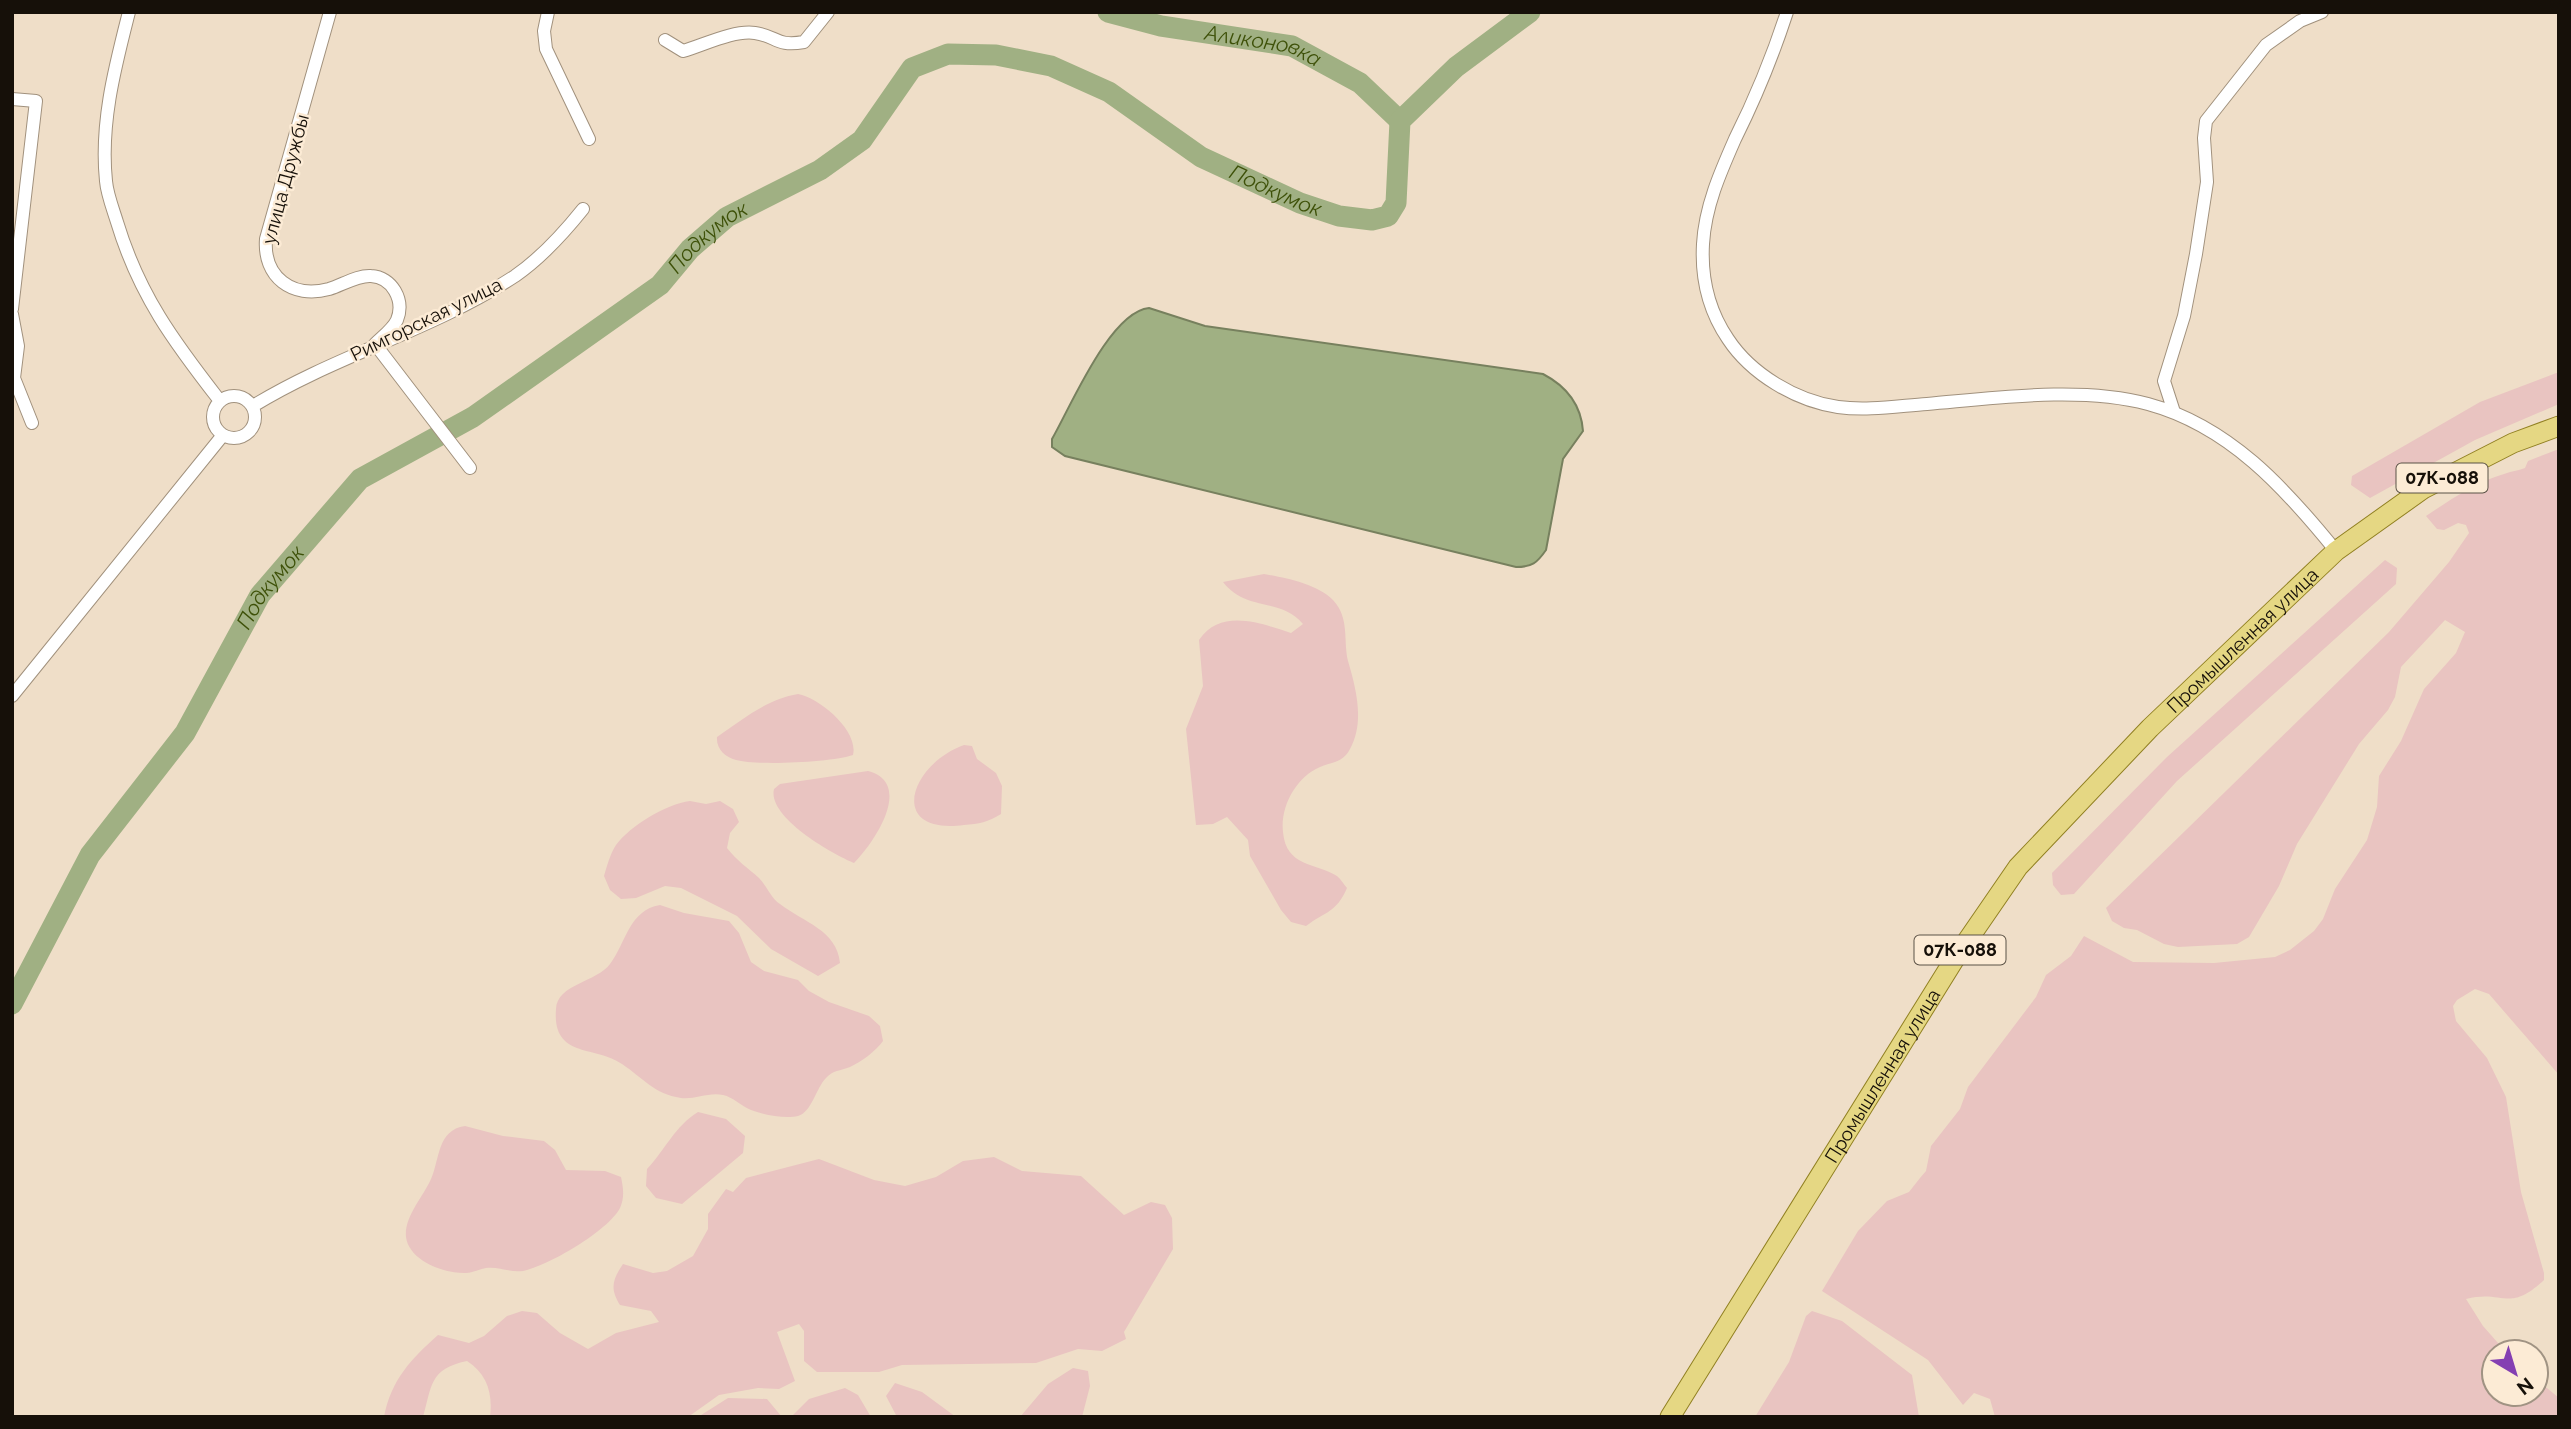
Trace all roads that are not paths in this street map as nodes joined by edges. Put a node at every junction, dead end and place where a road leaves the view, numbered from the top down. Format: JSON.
{"nodes":[{"id":1,"x":130,"y":12,"type":"edge"},
{"id":2,"x":330,"y":12,"type":"edge"},
{"id":3,"x":548,"y":12,"type":"edge"},
{"id":4,"x":828,"y":12,"type":"edge"},
{"id":5,"x":1787,"y":12,"type":"edge"},
{"id":6,"x":2322,"y":12,"type":"edge"},
{"id":7,"x":665,"y":40,"type":"dead end"},
{"id":8,"x":12,"y":99,"type":"edge"},
{"id":9,"x":589,"y":139,"type":"dead end"},
{"id":10,"x":583,"y":209,"type":"dead end"},
{"id":11,"x":12,"y":311,"type":"edge"},
{"id":12,"x":375,"y":344,"type":"junction"},
{"id":13,"x":13,"y":378,"type":"edge"},
{"id":14,"x":220,"y":401,"type":"junction"},
{"id":15,"x":253,"y":406,"type":"junction"},
{"id":16,"x":2174,"y":412,"type":"junction"},
{"id":17,"x":32,"y":423,"type":"dead end"},
{"id":18,"x":2559,"y":426,"type":"edge"},
{"id":19,"x":223,"y":435,"type":"junction"},
{"id":20,"x":470,"y":468,"type":"dead end"},
{"id":21,"x":2336,"y":551,"type":"junction"},
{"id":22,"x":12,"y":696,"type":"edge"},
{"id":23,"x":1670,"y":1417,"type":"edge"}],
"edges":[{"from":1,"to":14,"type":"street"},
{"from":2,"to":12,"type":"street","name":"улица Дружбы"},
{"from":3,"to":9,"type":"street"},
{"from":4,"to":7,"type":"street"},
{"from":5,"to":16,"type":"street"},
{"from":6,"to":16,"type":"street"},
{"from":8,"to":11,"type":"street"},
{"from":10,"to":12,"type":"street","name":"Римгорская улица"},
{"from":11,"to":13,"type":"street"},
{"from":12,"to":15,"type":"street","name":"Римгорская улица"},
{"from":12,"to":20,"type":"street"},
{"from":13,"to":17,"type":"street"},
{"from":14,"to":15,"type":"street"},
{"from":14,"to":19,"type":"street"},
{"from":15,"to":19,"type":"street"},
{"from":16,"to":21,"type":"street"},
{"from":18,"to":21,"type":"main road","number":"07К-088"},
{"from":19,"to":22,"type":"street"},
{"from":21,"to":23,"type":"main road","name":"Промышленная улица","number":"07К-088"}]}
